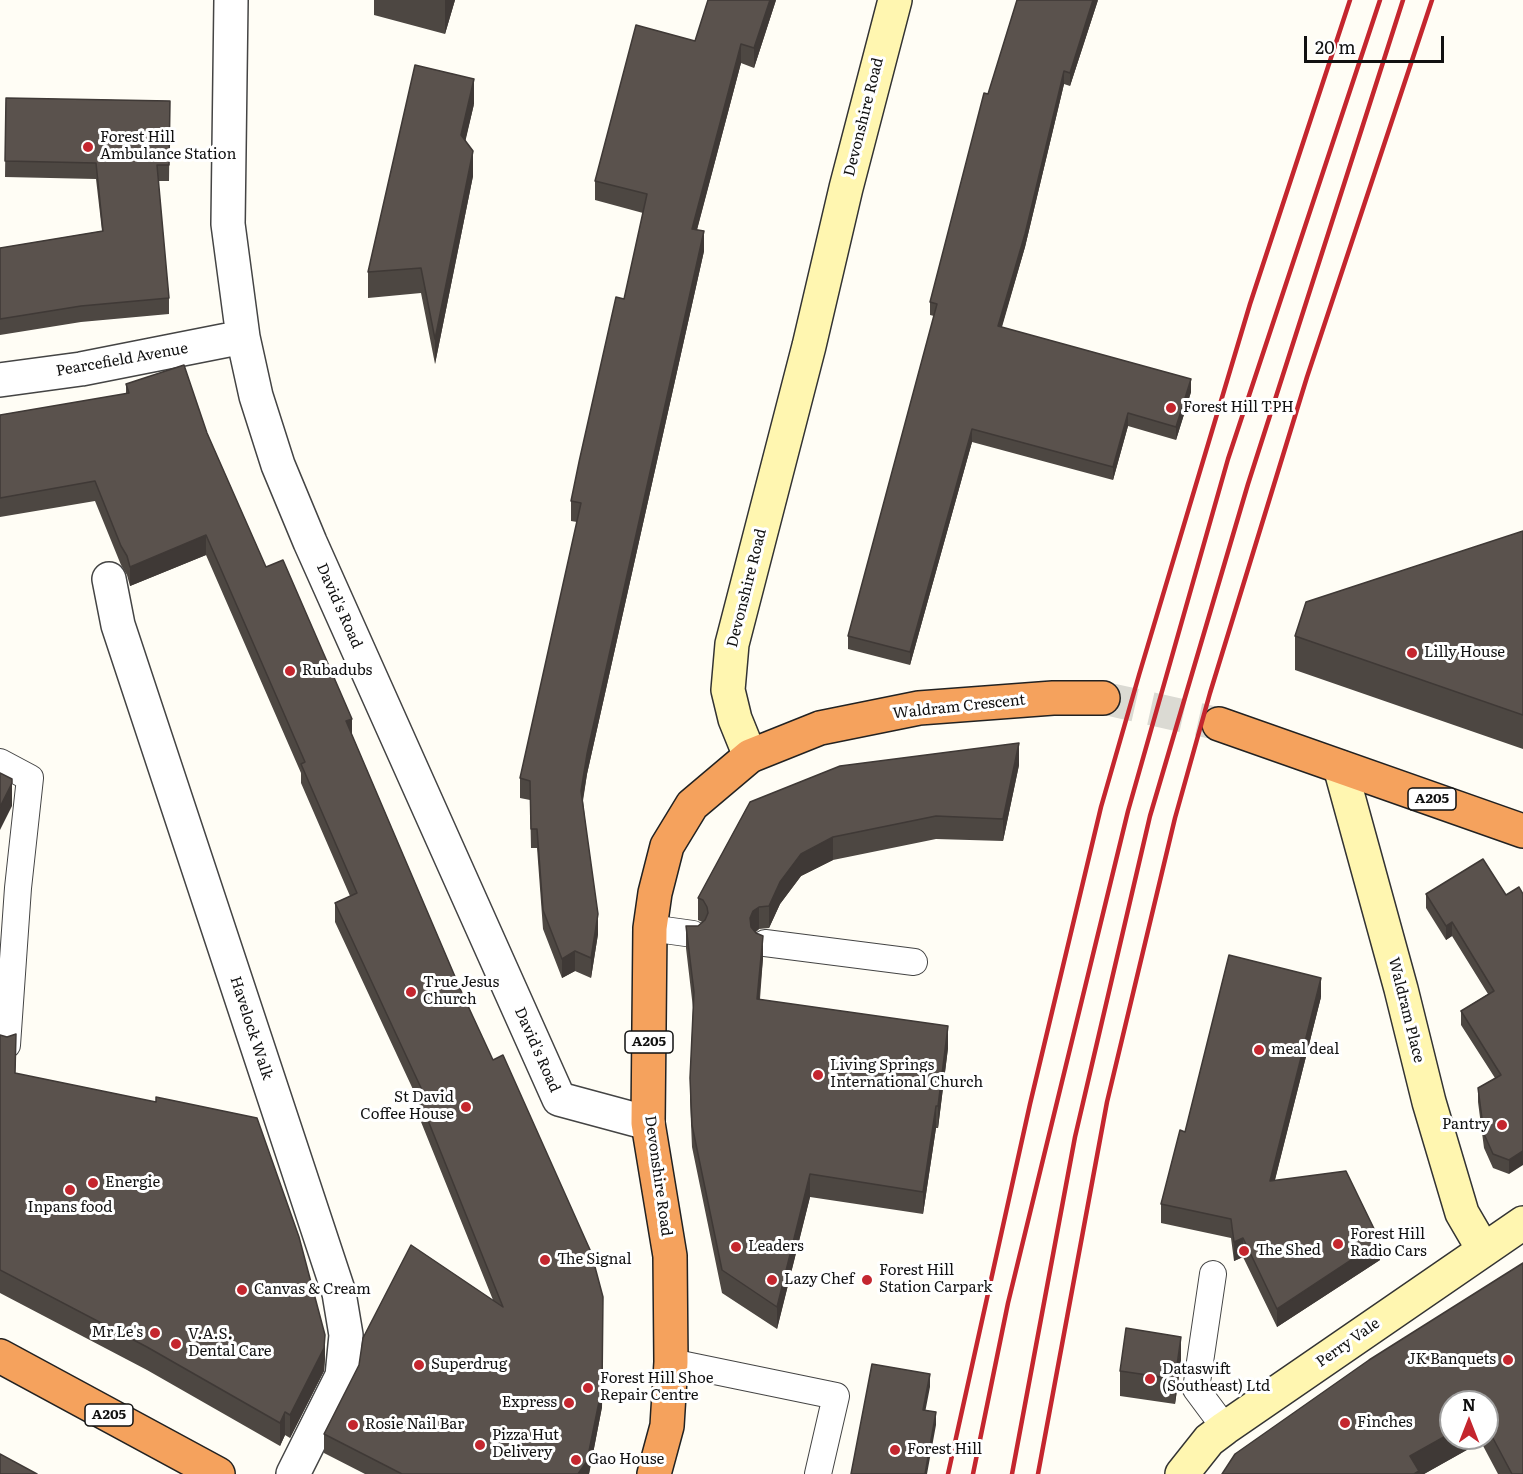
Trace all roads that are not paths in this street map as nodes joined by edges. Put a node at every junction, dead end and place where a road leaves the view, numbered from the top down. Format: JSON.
{"nodes":[{"id":1,"x":231,"y":0,"type":"edge"},
{"id":2,"x":895,"y":0,"type":"edge"},
{"id":3,"x":243,"y":337,"type":"junction"},
{"id":4,"x":0,"y":380,"type":"edge"},
{"id":5,"x":109,"y":579,"type":"dead end"},
{"id":6,"x":1103,"y":698,"type":"tunnel mouth"},
{"id":7,"x":1219,"y":724,"type":"tunnel mouth"},
{"id":8,"x":750,"y":756,"type":"junction"},
{"id":9,"x":0,"y":762,"type":"edge"},
{"id":10,"x":1340,"y":766,"type":"junction"},
{"id":11,"x":1523,"y":831,"type":"edge"},
{"id":12,"x":650,"y":928,"type":"junction"},
{"id":13,"x":693,"y":934,"type":"edge"},
{"id":14,"x":765,"y":943,"type":"edge"},
{"id":15,"x":914,"y":962,"type":"dead end"},
{"id":16,"x":7,"y":1045,"type":"edge"},
{"id":17,"x":648,"y":1123,"type":"junction"},
{"id":18,"x":1523,"y":1223,"type":"edge"},
{"id":19,"x":1483,"y":1249,"type":"junction"},
{"id":20,"x":1213,"y":1274,"type":"dead end"},
{"id":21,"x":0,"y":1356,"type":"edge"},
{"id":22,"x":671,"y":1362,"type":"junction"},
{"id":23,"x":1225,"y":1428,"type":"junction"},
{"id":24,"x":218,"y":1474,"type":"edge"},
{"id":25,"x":293,"y":1474,"type":"edge"},
{"id":26,"x":654,"y":1474,"type":"edge"},
{"id":27,"x":818,"y":1474,"type":"edge"},
{"id":28,"x":1182,"y":1474,"type":"edge"}],
"edges":[{"from":1,"to":3,"type":"street","name":"David's Road"},
{"from":2,"to":8,"type":"main road","name":"Devonshire Road"},
{"from":3,"to":4,"type":"street","name":"Pearcefield Avenue"},
{"from":3,"to":17,"type":"street","name":"David's Road"},
{"from":5,"to":25,"type":"street","name":"Havelock Walk"},
{"from":6,"to":8,"type":"highway","name":"Waldram Crescent","number":"A205"},
{"from":7,"to":10,"type":"highway","number":"A205"},
{"from":8,"to":12,"type":"highway","name":"Devonshire Road","number":"A205"},
{"from":9,"to":16,"type":"lane"},
{"from":10,"to":11,"type":"highway","number":"A205"},
{"from":10,"to":19,"type":"main road","name":"Waldram Place"},
{"from":12,"to":13,"type":"lane"},
{"from":12,"to":17,"type":"highway","name":"Devonshire Road","number":"A205"},
{"from":14,"to":15,"type":"lane"},
{"from":17,"to":22,"type":"highway","name":"Devonshire Road","number":"A205"},
{"from":18,"to":19,"type":"main road","name":"Perry Vale"},
{"from":19,"to":23,"type":"main road","name":"Perry Vale"},
{"from":20,"to":23,"type":"lane"},
{"from":21,"to":24,"type":"highway","number":"A205"},
{"from":22,"to":26,"type":"highway","name":"Devonshire Road","number":"A205"},
{"from":22,"to":27,"type":"lane"},
{"from":23,"to":28,"type":"main road","name":"Perry Vale"}]}
